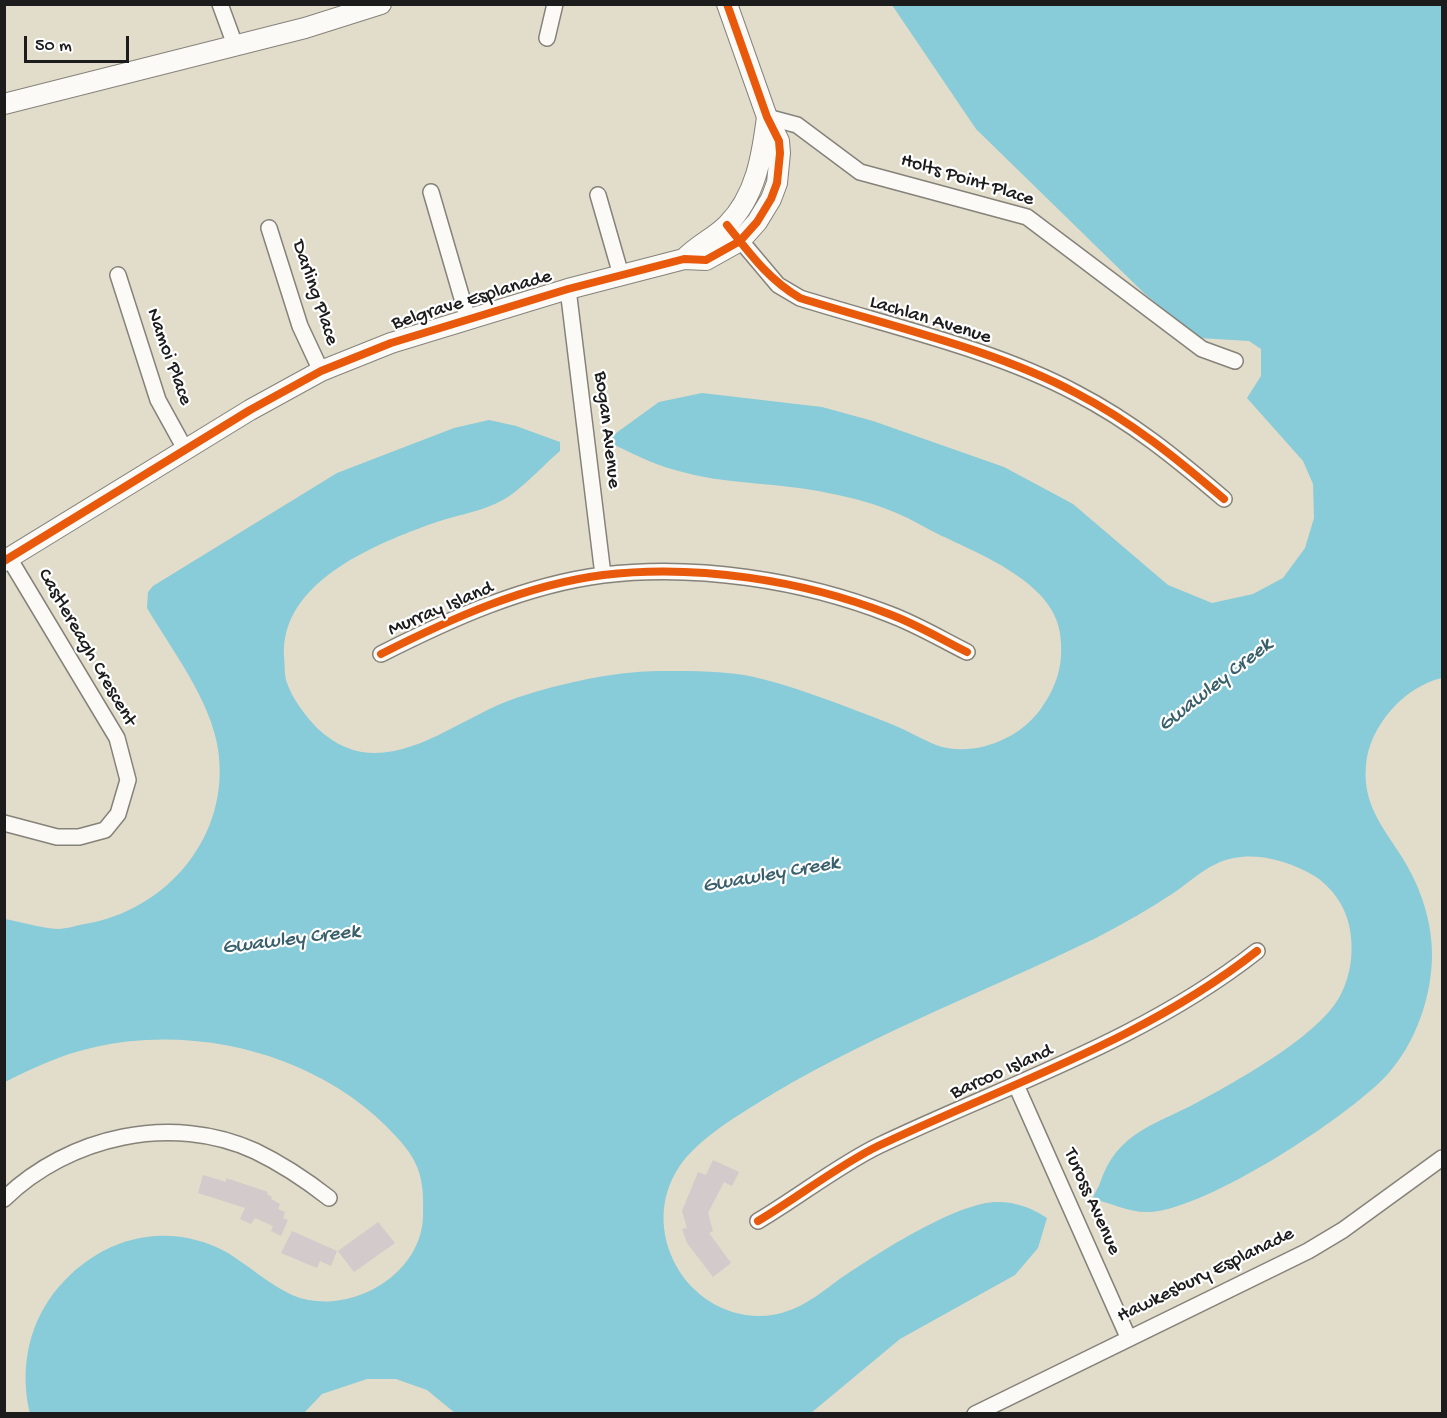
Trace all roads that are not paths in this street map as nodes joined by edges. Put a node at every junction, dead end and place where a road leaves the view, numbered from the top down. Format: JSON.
{"nodes":[{"id":1,"x":220,"y":4,"type":"edge"},
{"id":2,"x":381,"y":4,"type":"edge"},
{"id":3,"x":555,"y":4,"type":"edge"},
{"id":4,"x":727,"y":4,"type":"edge"},
{"id":5,"x":547,"y":38,"type":"dead end"},
{"id":6,"x":235,"y":45,"type":"junction"},
{"id":7,"x":4,"y":104,"type":"edge"},
{"id":8,"x":767,"y":117,"type":"junction"},
{"id":9,"x":431,"y":192,"type":"dead end"},
{"id":10,"x":598,"y":195,"type":"dead end"},
{"id":11,"x":728,"y":225,"type":"junction"},
{"id":12,"x":269,"y":228,"type":"dead end"},
{"id":13,"x":740,"y":241,"type":"junction"},
{"id":14,"x":684,"y":260,"type":"junction"},
{"id":15,"x":118,"y":275,"type":"dead end"},
{"id":16,"x":621,"y":275,"type":"junction"},
{"id":17,"x":568,"y":289,"type":"junction"},
{"id":18,"x":468,"y":319,"type":"junction"},
{"id":19,"x":1235,"y":361,"type":"dead end"},
{"id":20,"x":321,"y":371,"type":"junction"},
{"id":21,"x":185,"y":449,"type":"junction"},
{"id":22,"x":1224,"y":499,"type":"dead end"},
{"id":23,"x":7,"y":559,"type":"edge"},
{"id":24,"x":603,"y":575,"type":"junction"},
{"id":25,"x":967,"y":652,"type":"dead end"},
{"id":26,"x":381,"y":654,"type":"dead end"},
{"id":27,"x":4,"y":823,"type":"edge"},
{"id":28,"x":1257,"y":951,"type":"dead end"},
{"id":29,"x":1016,"y":1085,"type":"junction"},
{"id":30,"x":1443,"y":1158,"type":"edge"},
{"id":31,"x":329,"y":1198,"type":"dead end"},
{"id":32,"x":4,"y":1199,"type":"edge"},
{"id":33,"x":758,"y":1221,"type":"dead end"},
{"id":34,"x":1128,"y":1336,"type":"junction"},
{"id":35,"x":995,"y":1408,"type":"edge"},
{"id":36,"x":975,"y":1413,"type":"edge"}],
"edges":[{"from":1,"to":6,"type":"street"},
{"from":2,"to":6,"type":"street"},
{"from":3,"to":5,"type":"street"},
{"from":4,"to":8,"type":"street","name":"Belgrave Esplanade"},
{"from":6,"to":7,"type":"street"},
{"from":8,"to":11,"type":"street","name":"Belgrave Esplanade"},
{"from":8,"to":13,"type":"street","name":"Belgrave Esplanade"},
{"from":8,"to":19,"type":"street","name":"Holts Point Place"},
{"from":9,"to":18,"type":"street"},
{"from":10,"to":16,"type":"street"},
{"from":11,"to":13,"type":"street","name":"Lachlan Avenue"},
{"from":11,"to":14,"type":"street","name":"Belgrave Esplanade"},
{"from":12,"to":20,"type":"street","name":"Darling Place"},
{"from":13,"to":14,"type":"street","name":"Belgrave Esplanade"},
{"from":13,"to":22,"type":"street","name":"Lachlan Avenue"},
{"from":14,"to":16,"type":"street","name":"Belgrave Esplanade"},
{"from":15,"to":21,"type":"street","name":"Namoi Place"},
{"from":16,"to":17,"type":"street","name":"Belgrave Esplanade"},
{"from":17,"to":18,"type":"street","name":"Belgrave Esplanade"},
{"from":17,"to":24,"type":"street","name":"Bogan Avenue"},
{"from":18,"to":20,"type":"street","name":"Belgrave Esplanade"},
{"from":20,"to":21,"type":"street","name":"Belgrave Esplanade"},
{"from":21,"to":23,"type":"street","name":"Belgrave Esplanade"},
{"from":23,"to":27,"type":"street","name":"Castlereagh Crescent"},
{"from":24,"to":25,"type":"street","name":"Murray Island"},
{"from":24,"to":26,"type":"street","name":"Murray Island"},
{"from":28,"to":29,"type":"street","name":"Barcoo Island"},
{"from":29,"to":33,"type":"street","name":"Barcoo Island"},
{"from":29,"to":34,"type":"street","name":"Tuross Avenue"},
{"from":30,"to":34,"type":"street","name":"Hawkesbury Esplanade"},
{"from":31,"to":32,"type":"street"},
{"from":34,"to":35,"type":"street","name":"Hawkesbury Esplanade"},
{"from":35,"to":36,"type":"street","name":"Hawkesbury Esplanade"}]}
